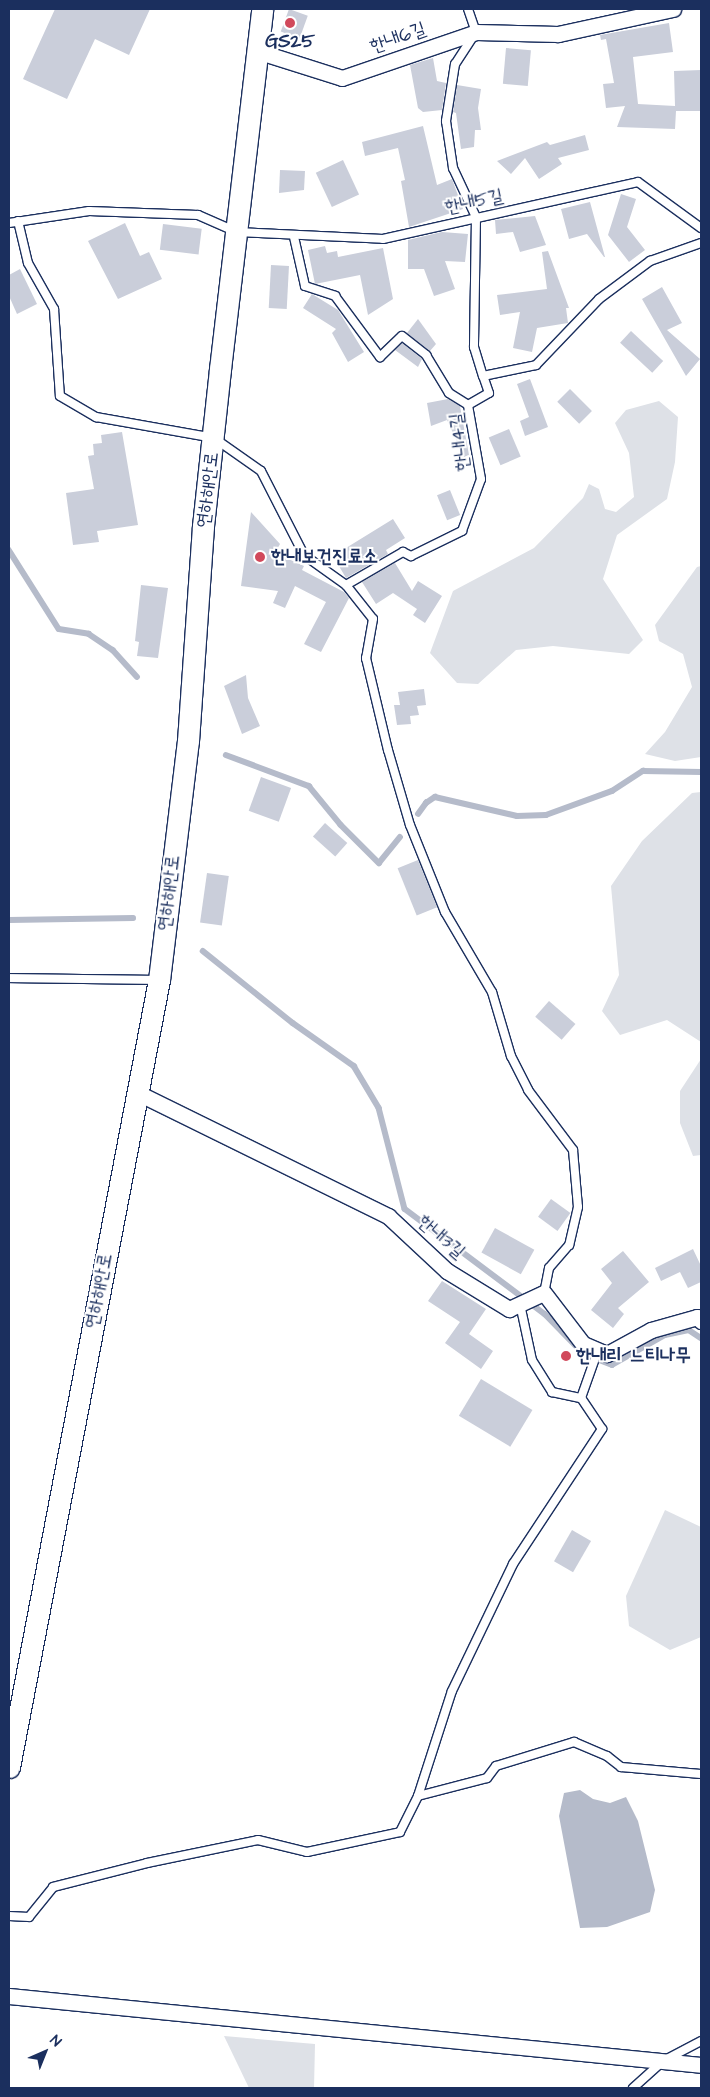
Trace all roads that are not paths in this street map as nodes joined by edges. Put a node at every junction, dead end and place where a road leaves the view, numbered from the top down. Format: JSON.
{"nodes":[{"id":1,"x":262,"y":9,"type":"edge"},
{"id":2,"x":468,"y":9,"type":"edge"},
{"id":3,"x":673,"y":9,"type":"edge"},
{"id":4,"x":476,"y":32,"type":"junction"},
{"id":5,"x":257,"y":51,"type":"junction"},
{"id":6,"x":476,"y":217,"type":"junction"},
{"id":7,"x":18,"y":221,"type":"junction"},
{"id":8,"x":9,"y":222,"type":"edge"},
{"id":9,"x":701,"y":228,"type":"edge"},
{"id":10,"x":237,"y":232,"type":"junction"},
{"id":11,"x":294,"y":237,"type":"junction"},
{"id":12,"x":701,"y":243,"type":"edge"},
{"id":13,"x":483,"y":376,"type":"junction"},
{"id":14,"x":468,"y":405,"type":"junction"},
{"id":15,"x":214,"y":438,"type":"junction"},
{"id":16,"x":346,"y":585,"type":"junction"},
{"id":17,"x":9,"y":978,"type":"edge"},
{"id":18,"x":159,"y":980,"type":"junction"},
{"id":19,"x":138,"y":1093,"type":"junction"},
{"id":20,"x":544,"y":1293,"type":"junction"},
{"id":21,"x":520,"y":1304,"type":"junction"},
{"id":22,"x":701,"y":1321,"type":"edge"},
{"id":23,"x":598,"y":1350,"type":"junction"},
{"id":24,"x":581,"y":1398,"type":"junction"},
{"id":25,"x":9,"y":1767,"type":"edge"},
{"id":26,"x":701,"y":1774,"type":"edge"},
{"id":27,"x":418,"y":1796,"type":"junction"},
{"id":28,"x":9,"y":1916,"type":"edge"},
{"id":29,"x":9,"y":1996,"type":"edge"},
{"id":30,"x":701,"y":2041,"type":"edge"},
{"id":31,"x":663,"y":2062,"type":"junction"},
{"id":32,"x":701,"y":2065,"type":"edge"},
{"id":33,"x":633,"y":2088,"type":"edge"}],
"edges":[{"from":1,"to":5,"type":"street","name":"연하해안로"},
{"from":2,"to":4,"type":"lane"},
{"from":3,"to":4,"type":"street","name":"한내6길"},
{"from":4,"to":5,"type":"street","name":"한내6길"},
{"from":4,"to":6,"type":"lane"},
{"from":5,"to":10,"type":"street","name":"연하해안로"},
{"from":6,"to":9,"type":"lane","name":"한내5길"},
{"from":6,"to":11,"type":"lane","name":"한내5길"},
{"from":6,"to":13,"type":"lane"},
{"from":7,"to":8,"type":"lane","name":"한내5길"},
{"from":7,"to":10,"type":"lane","name":"한내5길"},
{"from":7,"to":15,"type":"lane"},
{"from":10,"to":11,"type":"lane","name":"한내5길"},
{"from":10,"to":15,"type":"street","name":"연하해안로"},
{"from":11,"to":14,"type":"lane"},
{"from":12,"to":13,"type":"lane"},
{"from":13,"to":14,"type":"lane","name":"한내4길"},
{"from":14,"to":16,"type":"lane","name":"한내4길"},
{"from":15,"to":16,"type":"lane"},
{"from":15,"to":18,"type":"street","name":"연하해안로"},
{"from":16,"to":20,"type":"lane"},
{"from":17,"to":18,"type":"lane"},
{"from":18,"to":19,"type":"street","name":"연하해안로"},
{"from":19,"to":21,"type":"street","name":"한내3길"},
{"from":19,"to":25,"type":"street","name":"연하해안로"},
{"from":20,"to":21,"type":"street","name":"한내3길"},
{"from":20,"to":23,"type":"street"},
{"from":21,"to":24,"type":"lane"},
{"from":22,"to":23,"type":"street"},
{"from":23,"to":24,"type":"lane"},
{"from":24,"to":27,"type":"lane"},
{"from":26,"to":27,"type":"lane"},
{"from":27,"to":28,"type":"lane"},
{"from":29,"to":31,"type":"street"},
{"from":30,"to":31,"type":"lane"},
{"from":31,"to":32,"type":"street"},
{"from":31,"to":33,"type":"lane"}]}
